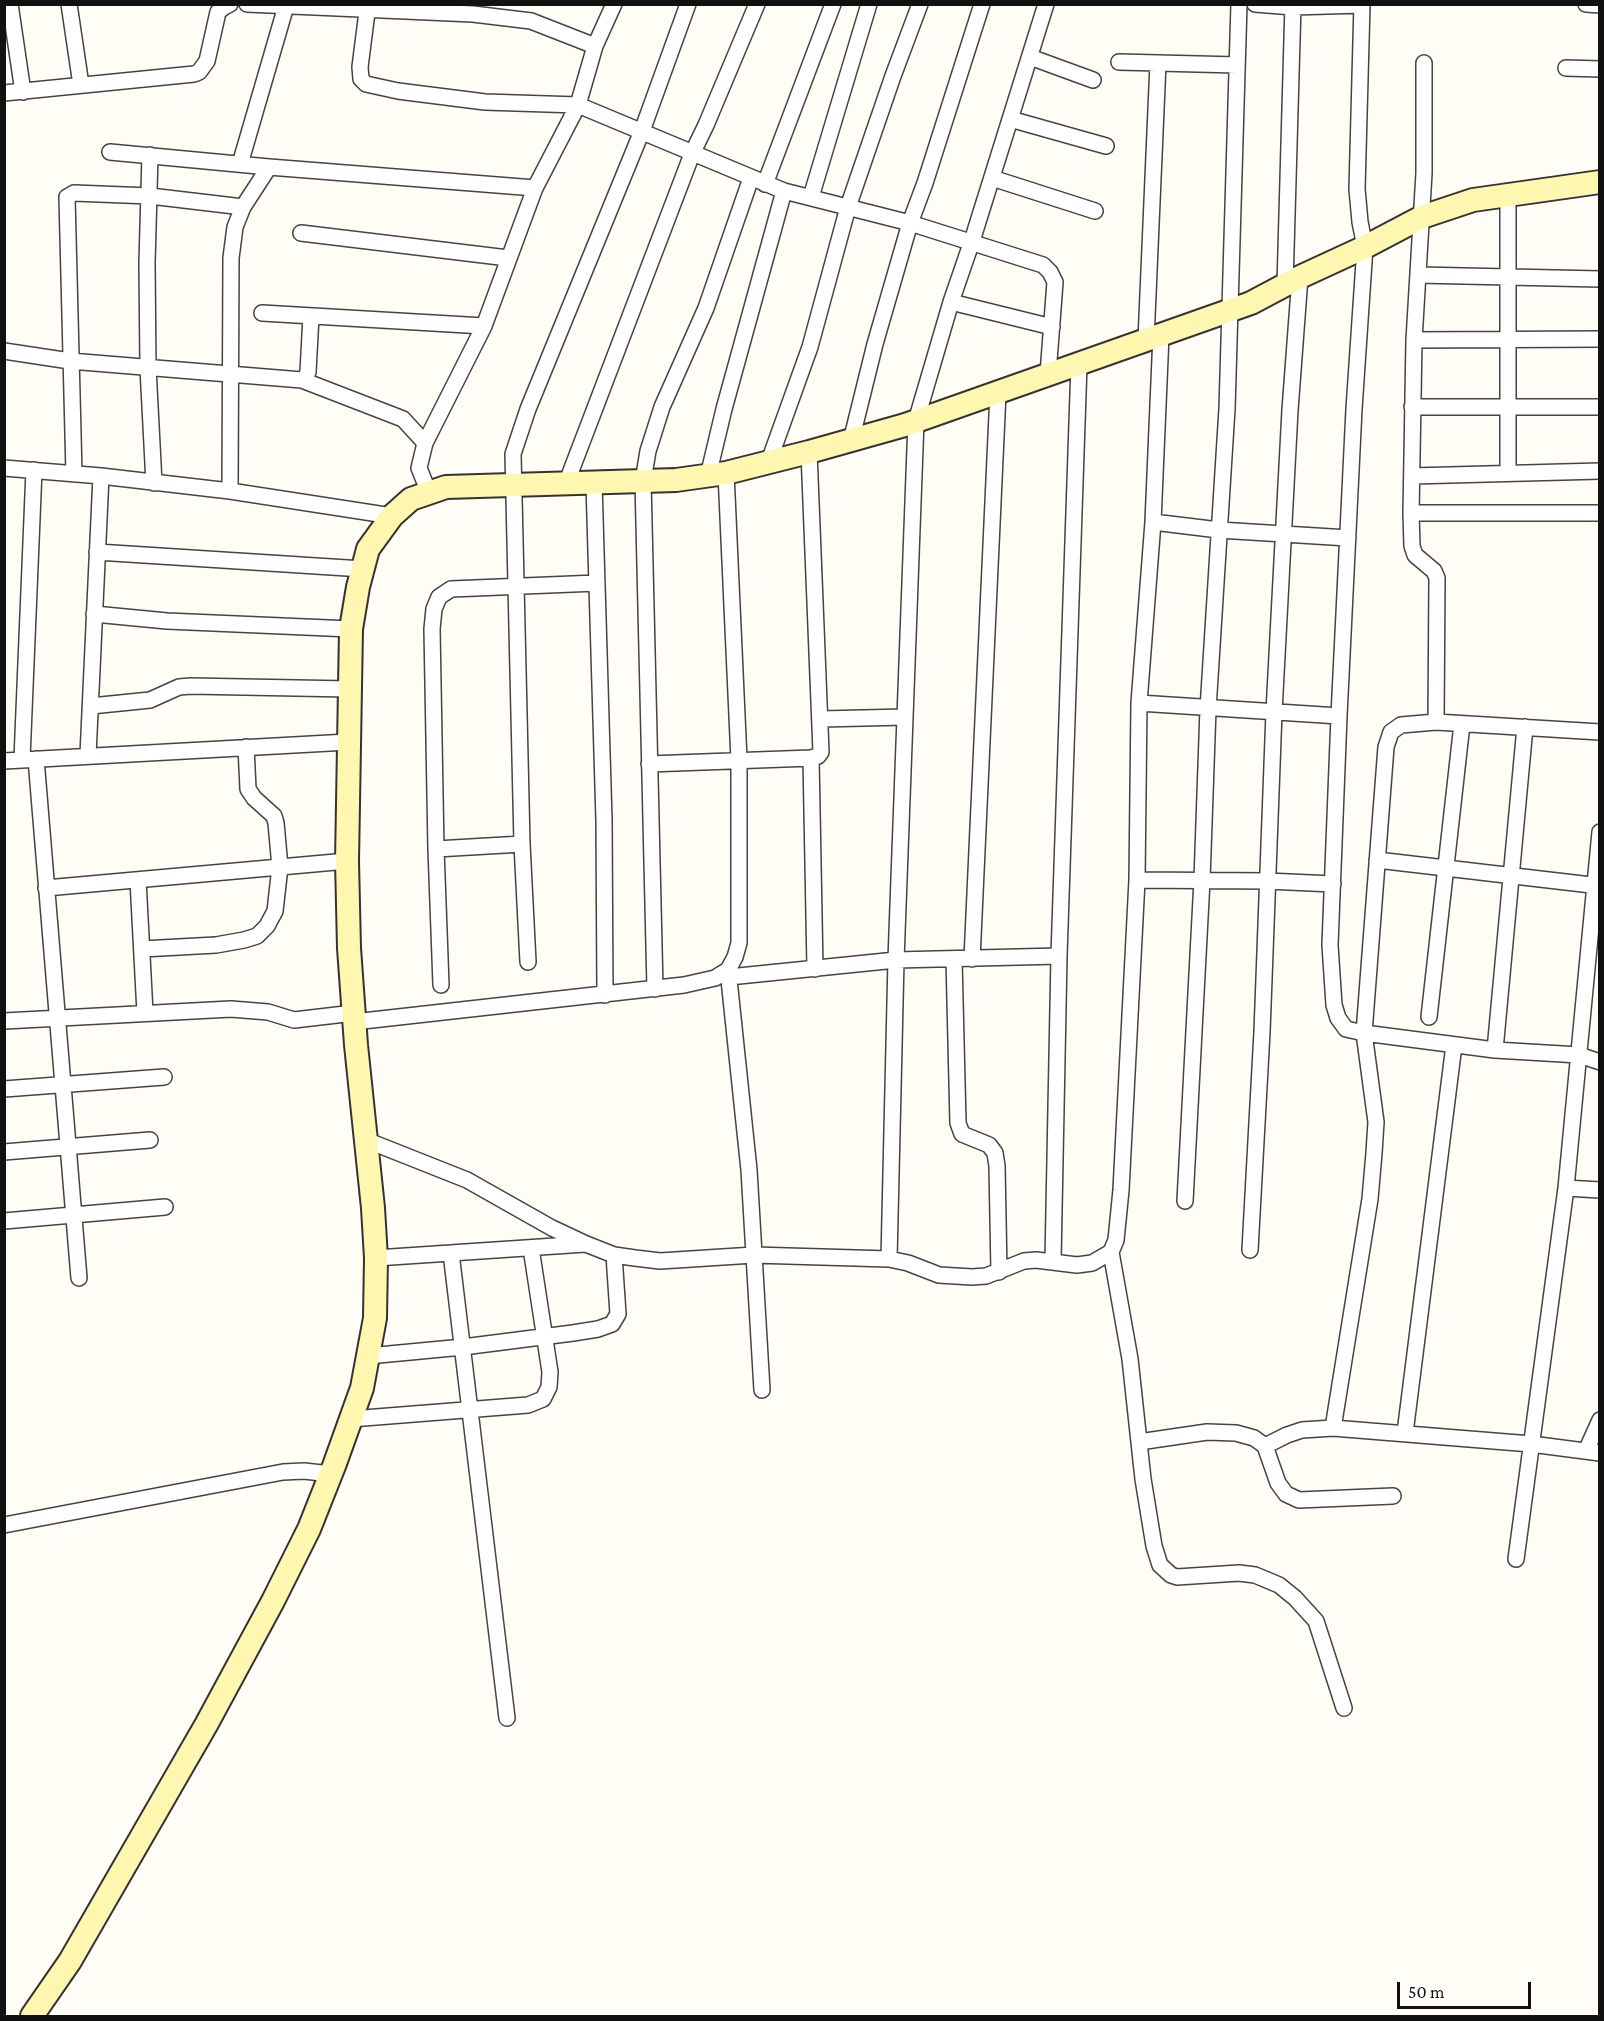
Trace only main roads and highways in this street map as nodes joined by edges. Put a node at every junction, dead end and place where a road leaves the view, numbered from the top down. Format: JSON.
{"nodes":[{"id":1,"x":1599,"y":182,"type":"edge"},
{"id":2,"x":32,"y":2016,"type":"edge"}],
"edges":[{"from":1,"to":2,"type":"main road"}]}
